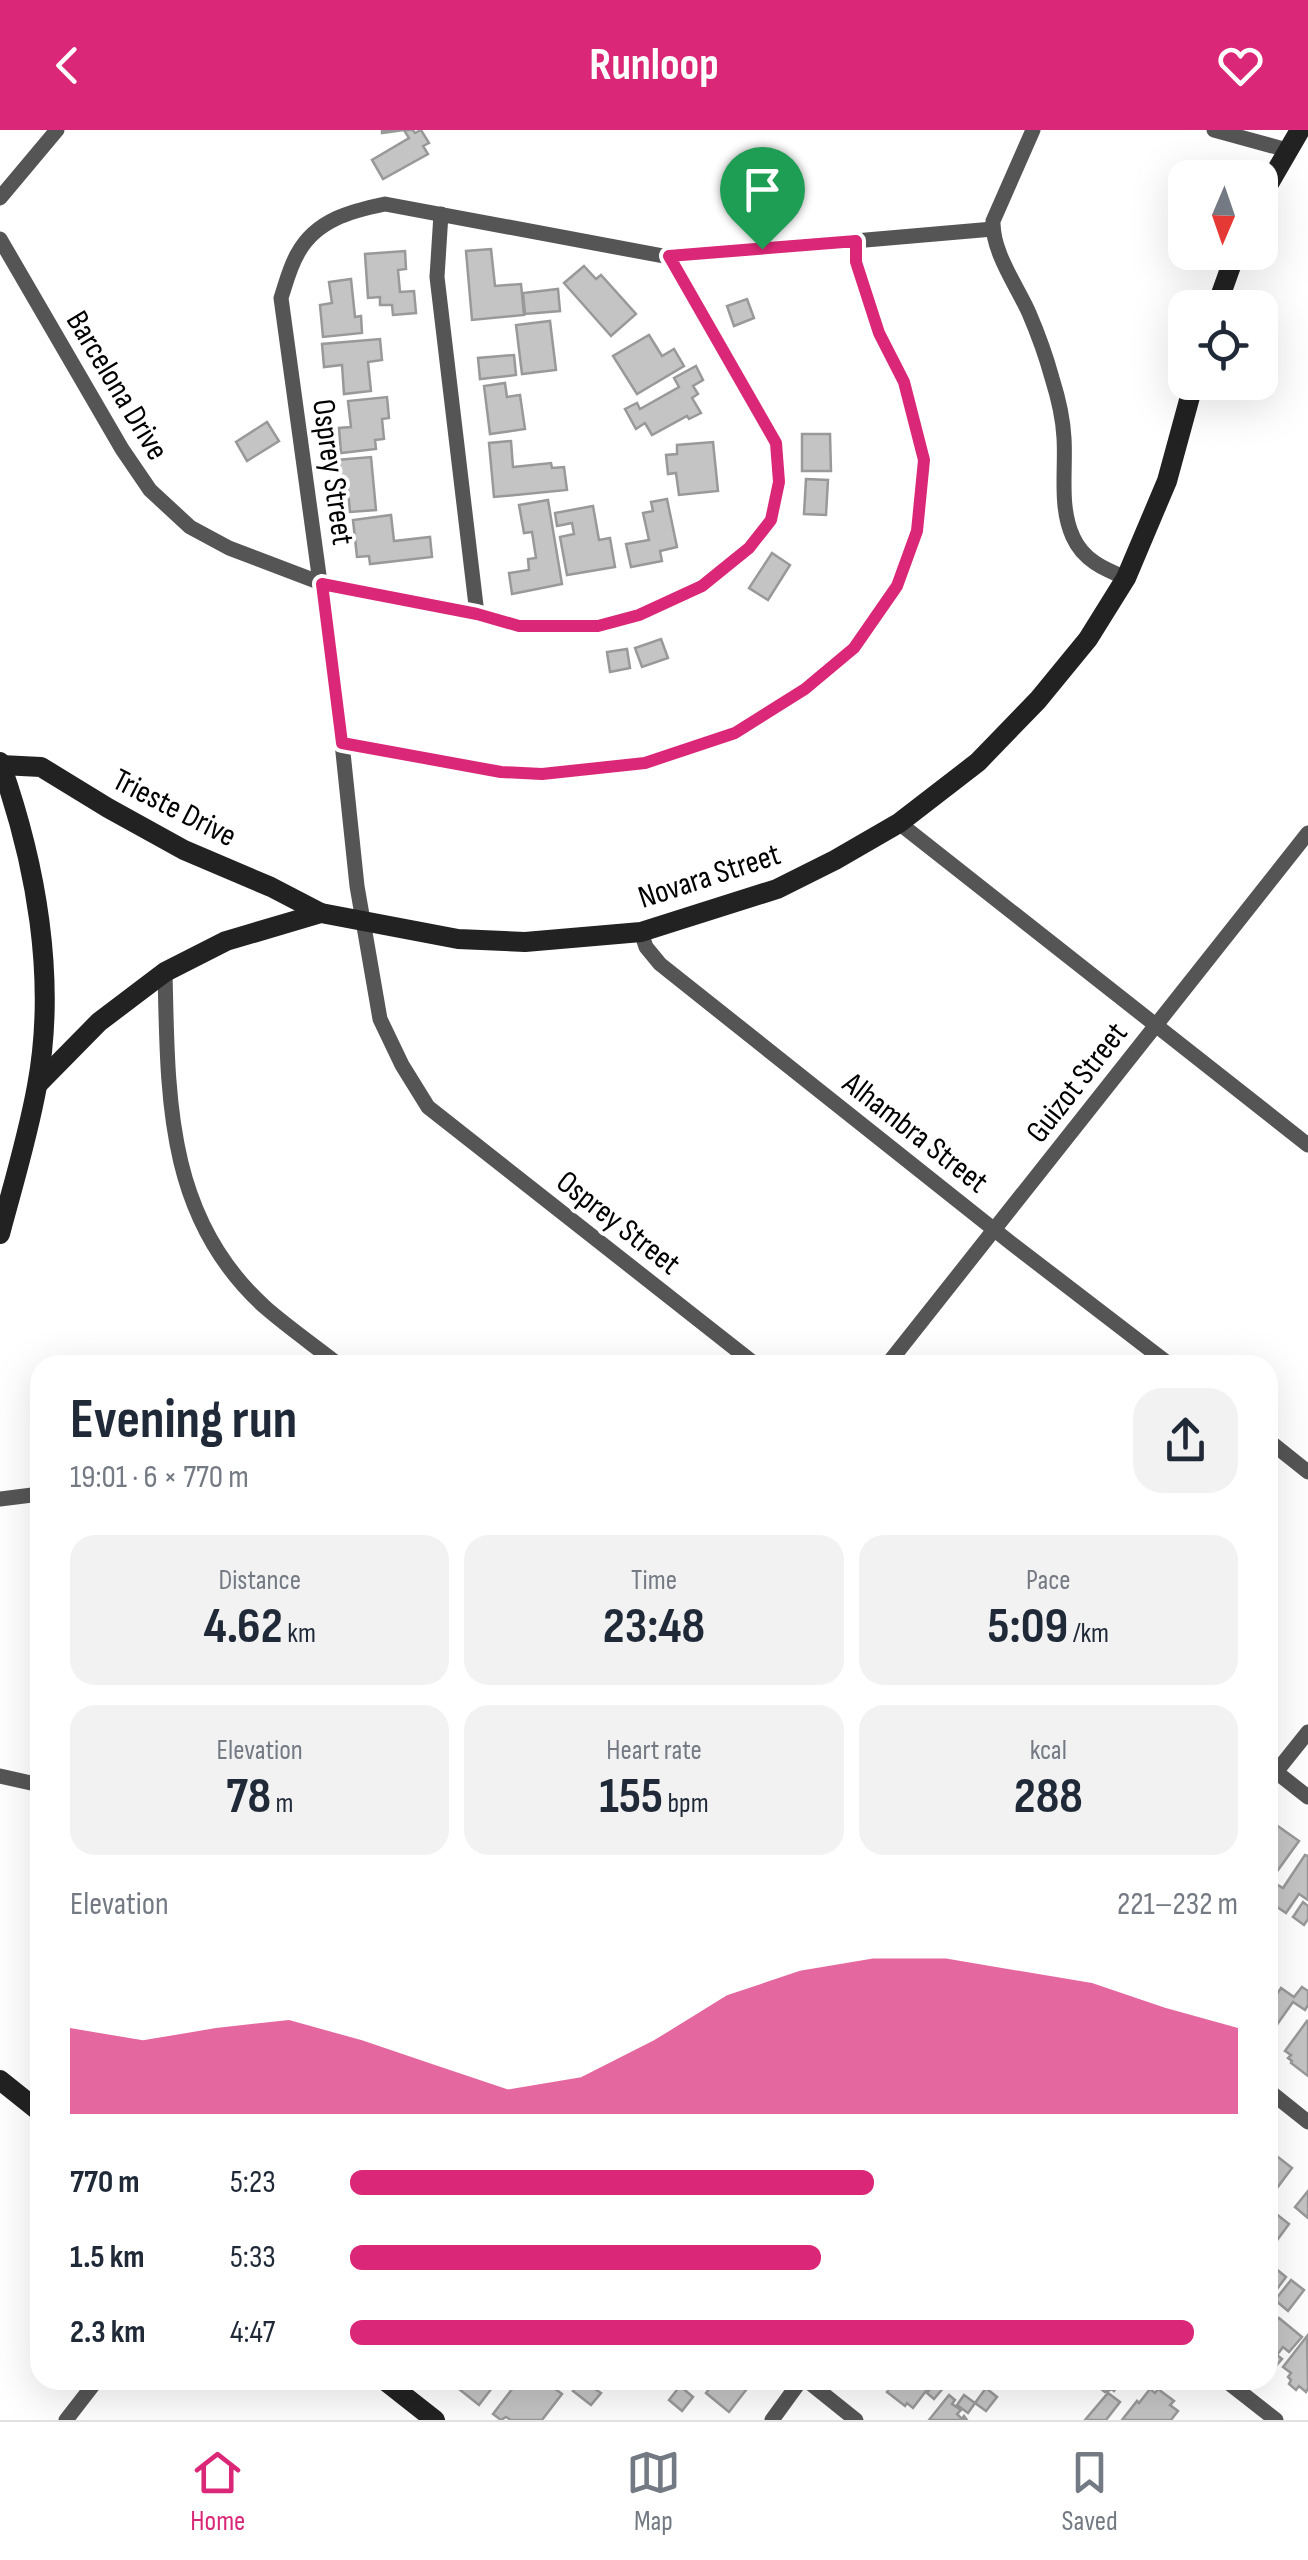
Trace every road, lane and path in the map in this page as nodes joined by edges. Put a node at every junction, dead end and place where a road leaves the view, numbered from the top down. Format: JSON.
{"nodes":[{"id":1,"x":57,"y":130,"type":"edge"},
{"id":2,"x":1032,"y":130,"type":"edge"},
{"id":3,"x":1214,"y":130,"type":"edge"},
{"id":4,"x":1300,"y":130,"type":"edge"},
{"id":5,"x":1287,"y":150,"type":"junction"},
{"id":6,"x":1278,"y":166,"type":"edge"},
{"id":7,"x":0,"y":198,"type":"edge"},
{"id":8,"x":441,"y":214,"type":"junction"},
{"id":9,"x":993,"y":230,"type":"junction"},
{"id":10,"x":0,"y":239,"type":"edge"},
{"id":11,"x":856,"y":241,"type":"junction"},
{"id":12,"x":669,"y":256,"type":"junction"},
{"id":13,"x":1189,"y":400,"type":"edge"},
{"id":14,"x":1126,"y":578,"type":"junction"},
{"id":15,"x":322,"y":584,"type":"junction"},
{"id":16,"x":477,"y":614,"type":"junction"},
{"id":17,"x":342,"y":743,"type":"junction"},
{"id":18,"x":0,"y":764,"type":"edge"},
{"id":19,"x":900,"y":823,"type":"junction"},
{"id":20,"x":1308,"y":833,"type":"edge"},
{"id":21,"x":321,"y":913,"type":"junction"},
{"id":22,"x":365,"y":922,"type":"junction"},
{"id":23,"x":641,"y":932,"type":"junction"},
{"id":24,"x":166,"y":972,"type":"junction"},
{"id":25,"x":1155,"y":1024,"type":"junction"},
{"id":26,"x":38,"y":1084,"type":"junction"},
{"id":27,"x":1308,"y":1145,"type":"edge"},
{"id":28,"x":996,"y":1230,"type":"junction"},
{"id":29,"x":0,"y":1234,"type":"edge"},
{"id":30,"x":326,"y":1355,"type":"edge"},
{"id":31,"x":743,"y":1355,"type":"edge"},
{"id":32,"x":896,"y":1355,"type":"edge"},
{"id":33,"x":1157,"y":1355,"type":"edge"},
{"id":34,"x":1278,"y":1448,"type":"edge"},
{"id":35,"x":1308,"y":1472,"type":"edge"},
{"id":36,"x":30,"y":1495,"type":"edge"},
{"id":37,"x":0,"y":1499,"type":"edge"},
{"id":38,"x":1308,"y":1732,"type":"edge"},
{"id":39,"x":1278,"y":1764,"type":"edge"},
{"id":40,"x":0,"y":1776,"type":"edge"},
{"id":41,"x":1278,"y":1778,"type":"edge"},
{"id":42,"x":30,"y":1782,"type":"edge"},
{"id":43,"x":1308,"y":1796,"type":"edge"},
{"id":44,"x":0,"y":2080,"type":"edge"},
{"id":45,"x":1278,"y":2098,"type":"edge"},
{"id":46,"x":30,"y":2104,"type":"edge"},
{"id":47,"x":1308,"y":2122,"type":"edge"},
{"id":48,"x":89,"y":2390,"type":"edge"},
{"id":49,"x":397,"y":2390,"type":"edge"},
{"id":50,"x":795,"y":2390,"type":"edge"},
{"id":51,"x":816,"y":2390,"type":"edge"},
{"id":52,"x":1237,"y":2390,"type":"edge"},
{"id":53,"x":66,"y":2420,"type":"edge"},
{"id":54,"x":436,"y":2420,"type":"edge"},
{"id":55,"x":772,"y":2420,"type":"edge"},
{"id":56,"x":856,"y":2420,"type":"edge"},
{"id":57,"x":1276,"y":2420,"type":"edge"}],
"edges":[{"from":1,"to":7,"type":"street"},
{"from":2,"to":9,"type":"street"},
{"from":3,"to":5,"type":"street"},
{"from":4,"to":5,"type":"street"},
{"from":5,"to":6,"type":"street"},
{"from":8,"to":12,"type":"street","name":"Osprey Street"},
{"from":8,"to":15,"type":"street","name":"Osprey Street"},
{"from":8,"to":16,"type":"street"},
{"from":9,"to":11,"type":"street","name":"Osprey Street"},
{"from":9,"to":14,"type":"street"},
{"from":10,"to":15,"type":"street","name":"Barcelona Drive"},
{"from":11,"to":12,"type":"street","name":"Osprey Street"},
{"from":11,"to":17,"type":"street"},
{"from":12,"to":16,"type":"street","name":"Barcelona Drive"},
{"from":13,"to":14,"type":"street","name":"Novara Street"},
{"from":14,"to":19,"type":"street","name":"Novara Street"},
{"from":15,"to":16,"type":"street","name":"Barcelona Drive"},
{"from":15,"to":17,"type":"street","name":"Osprey Street"},
{"from":17,"to":22,"type":"street","name":"Osprey Street"},
{"from":18,"to":21,"type":"street","name":"Trieste Drive"},
{"from":18,"to":26,"type":"street"},
{"from":19,"to":23,"type":"street","name":"Novara Street"},
{"from":19,"to":25,"type":"street"},
{"from":20,"to":25,"type":"street","name":"Guizot Street"},
{"from":21,"to":22,"type":"street","name":"Novara Street"},
{"from":21,"to":24,"type":"street","name":"Novara Street"},
{"from":22,"to":23,"type":"street","name":"Novara Street"},
{"from":22,"to":31,"type":"street","name":"Osprey Street"},
{"from":23,"to":28,"type":"street","name":"Alhambra Street"},
{"from":24,"to":26,"type":"street","name":"Novara Street"},
{"from":24,"to":30,"type":"street"},
{"from":25,"to":27,"type":"street"},
{"from":25,"to":28,"type":"street","name":"Guizot Street"},
{"from":26,"to":29,"type":"street"},
{"from":28,"to":32,"type":"street","name":"Guizot Street"},
{"from":28,"to":33,"type":"street","name":"Alhambra Street"},
{"from":34,"to":35,"type":"street"},
{"from":36,"to":37,"type":"street"},
{"from":38,"to":39,"type":"street"},
{"from":40,"to":42,"type":"street"},
{"from":41,"to":43,"type":"street"},
{"from":44,"to":46,"type":"street"},
{"from":45,"to":47,"type":"street"},
{"from":48,"to":53,"type":"street"},
{"from":49,"to":54,"type":"street"},
{"from":50,"to":55,"type":"street"},
{"from":51,"to":56,"type":"street"},
{"from":52,"to":57,"type":"street"}]}
